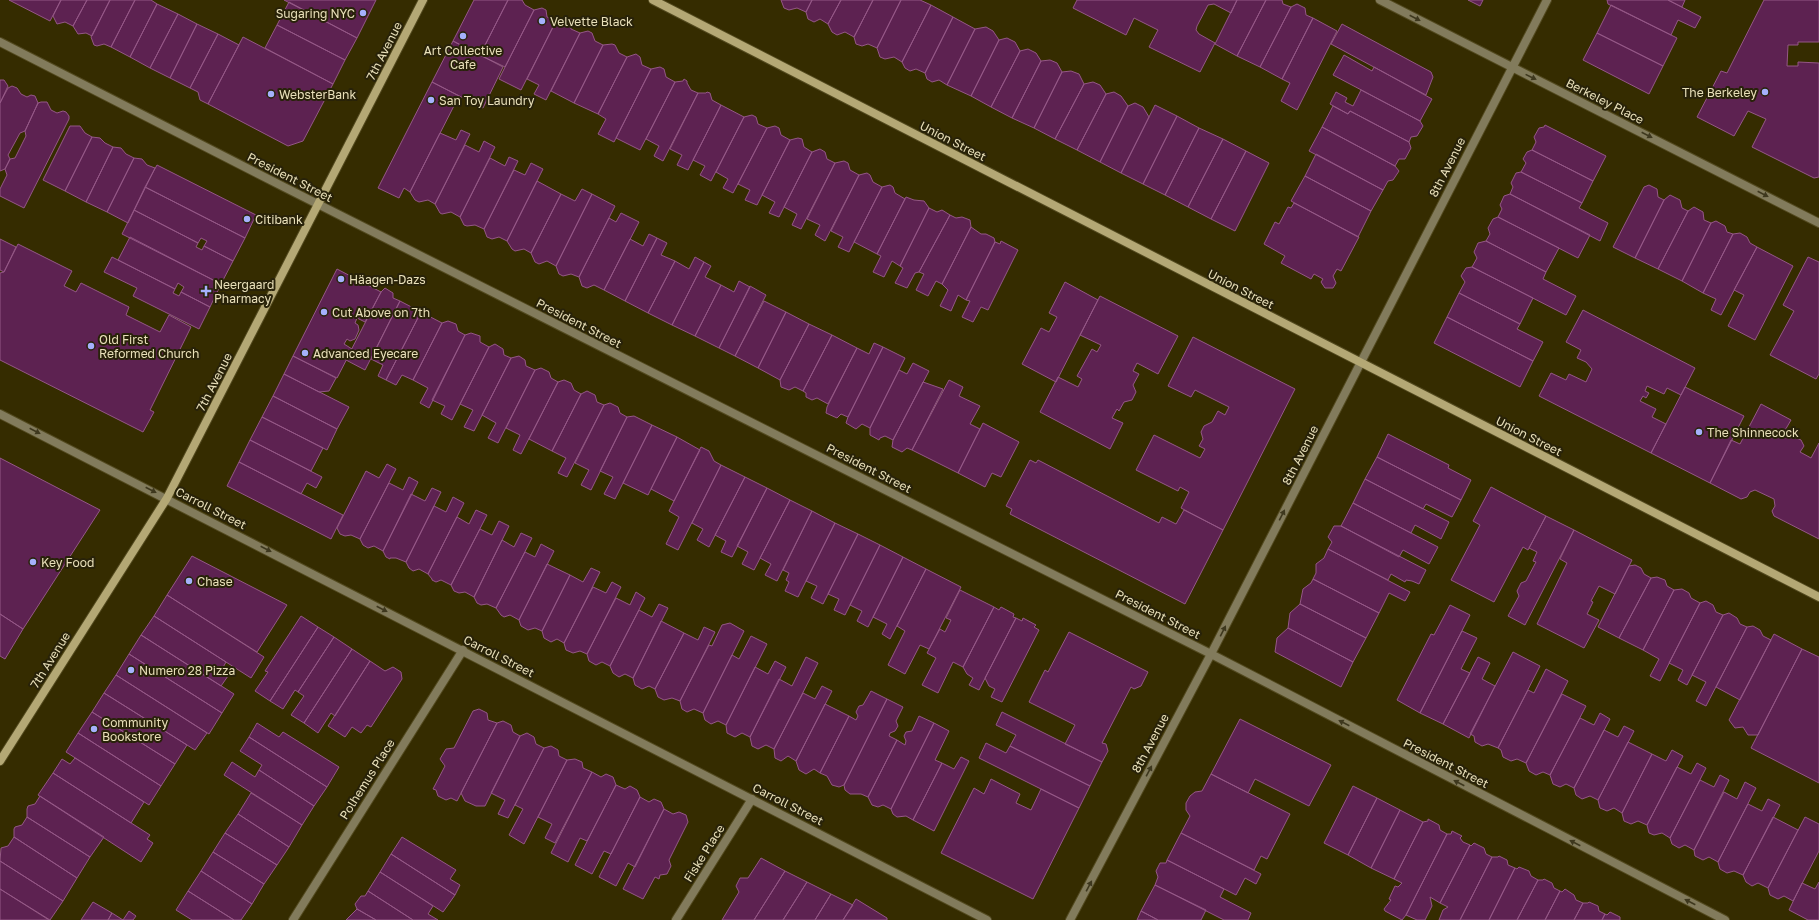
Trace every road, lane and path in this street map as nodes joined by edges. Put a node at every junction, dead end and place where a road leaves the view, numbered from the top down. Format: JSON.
{"nodes":[{"id":1,"x":423,"y":0,"type":"edge"},
{"id":2,"x":652,"y":0,"type":"edge"},
{"id":3,"x":1380,"y":0,"type":"edge"},
{"id":4,"x":1547,"y":0,"type":"edge"},
{"id":5,"x":0,"y":42,"type":"edge"},
{"id":6,"x":1512,"y":67,"type":"junction"},
{"id":7,"x":319,"y":205,"type":"junction"},
{"id":8,"x":1819,"y":222,"type":"edge"},
{"id":9,"x":1360,"y":363,"type":"junction"},
{"id":10,"x":0,"y":414,"type":"edge"},
{"id":11,"x":167,"y":498,"type":"junction"},
{"id":12,"x":1819,"y":597,"type":"edge"},
{"id":13,"x":463,"y":650,"type":"junction"},
{"id":14,"x":1211,"y":654,"type":"junction"},
{"id":15,"x":0,"y":761,"type":"edge"},
{"id":16,"x":752,"y":799,"type":"junction"},
{"id":17,"x":292,"y":920,"type":"edge"},
{"id":18,"x":676,"y":920,"type":"edge"},
{"id":19,"x":987,"y":920,"type":"edge"},
{"id":20,"x":1070,"y":920,"type":"edge"},
{"id":21,"x":1725,"y":920,"type":"edge"}],
"edges":[{"from":1,"to":7,"type":"main road","name":"7th Avenue"},
{"from":2,"to":9,"type":"main road","name":"Union Street"},
{"from":3,"to":6,"type":"street","name":"Berkeley Place","one_way":true},
{"from":4,"to":6,"type":"street","name":"8th Avenue"},
{"from":5,"to":7,"type":"street","name":"President Street"},
{"from":6,"to":8,"type":"street","name":"Berkeley Place","one_way":true},
{"from":6,"to":9,"type":"street","name":"8th Avenue"},
{"from":7,"to":11,"type":"main road","name":"7th Avenue"},
{"from":7,"to":14,"type":"street","name":"President Street"},
{"from":9,"to":12,"type":"main road","name":"Union Street"},
{"from":14,"to":9,"type":"street","name":"8th Avenue","one_way":true},
{"from":10,"to":11,"type":"street","name":"Carroll Street","one_way":true},
{"from":11,"to":13,"type":"street","name":"Carroll Street","one_way":true},
{"from":11,"to":15,"type":"main road","name":"7th Avenue"},
{"from":13,"to":16,"type":"street","name":"Carroll Street"},
{"from":13,"to":17,"type":"street","name":"Polhemus Place"},
{"from":20,"to":14,"type":"street","name":"8th Avenue","one_way":true},
{"from":21,"to":14,"type":"street","name":"President Street","one_way":true},
{"from":16,"to":18,"type":"street","name":"Fiske Place"},
{"from":16,"to":19,"type":"street","name":"Carroll Street"}]}
